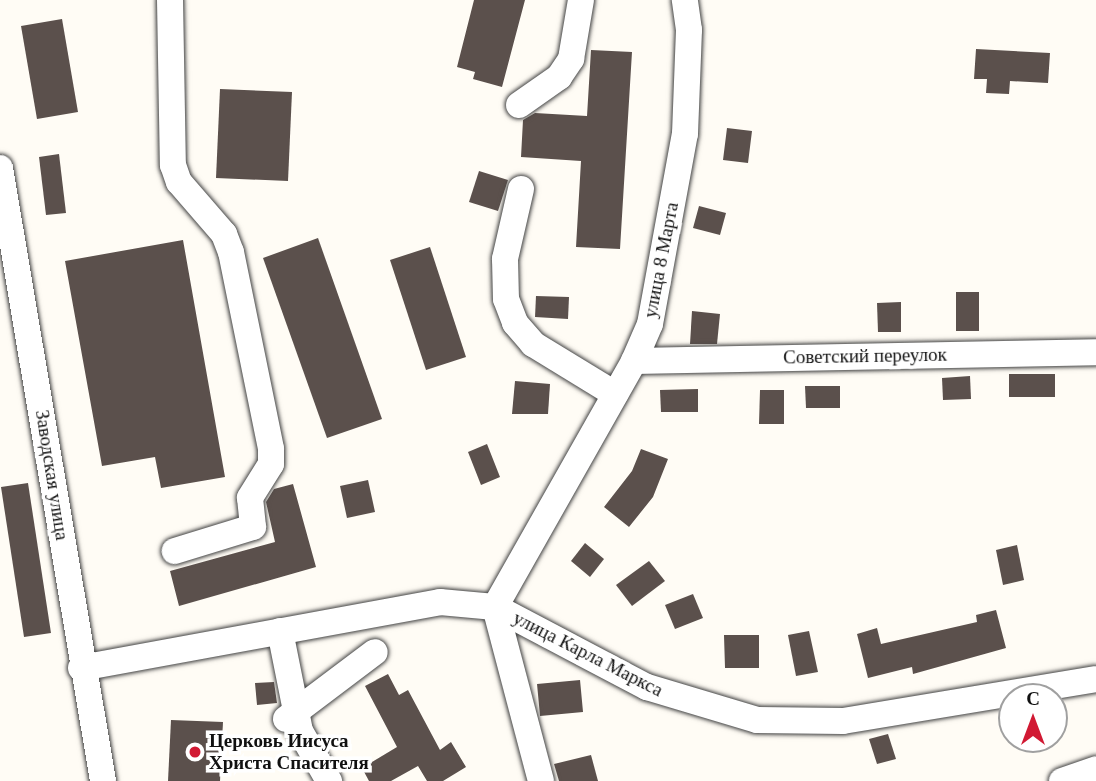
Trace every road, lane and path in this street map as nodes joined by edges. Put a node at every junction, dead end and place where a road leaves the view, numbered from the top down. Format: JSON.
{"nodes":[{"id":1,"x":170,"y":0,"type":"edge"},
{"id":2,"x":581,"y":0,"type":"edge"},
{"id":3,"x":685,"y":0,"type":"edge"},
{"id":4,"x":519,"y":105,"type":"dead end"},
{"id":5,"x":0,"y":168,"type":"edge"},
{"id":6,"x":521,"y":189,"type":"dead end"},
{"id":7,"x":1096,"y":352,"type":"edge"},
{"id":8,"x":634,"y":361,"type":"junction"},
{"id":9,"x":615,"y":394,"type":"junction"},
{"id":10,"x":175,"y":551,"type":"dead end"},
{"id":11,"x":495,"y":607,"type":"junction"},
{"id":12,"x":281,"y":631,"type":"junction"},
{"id":13,"x":375,"y":652,"type":"dead end"},
{"id":14,"x":81,"y":668,"type":"junction"},
{"id":15,"x":1096,"y":679,"type":"edge"},
{"id":16,"x":290,"y":716,"type":"junction"},
{"id":17,"x":1096,"y":769,"type":"edge"},
{"id":18,"x":103,"y":781,"type":"edge"},
{"id":19,"x":329,"y":781,"type":"edge"},
{"id":20,"x":541,"y":781,"type":"edge"},
{"id":21,"x":1062,"y":781,"type":"edge"}],
"edges":[{"from":1,"to":10,"type":"street"},
{"from":2,"to":4,"type":"street"},
{"from":3,"to":8,"type":"street","name":"улица 8 Марта"},
{"from":5,"to":14,"type":"street","name":"Заводская улица"},
{"from":6,"to":9,"type":"street"},
{"from":7,"to":8,"type":"street","name":"Советский переулок"},
{"from":8,"to":9,"type":"street","name":"улица 8 Марта"},
{"from":9,"to":11,"type":"street","name":"улица 8 Марта"},
{"from":11,"to":12,"type":"street","name":"улица Карла Маркса"},
{"from":11,"to":15,"type":"street","name":"улица Карла Маркса"},
{"from":11,"to":20,"type":"street"},
{"from":12,"to":14,"type":"street","name":"улица Карла Маркса"},
{"from":12,"to":16,"type":"street"},
{"from":13,"to":16,"type":"street"},
{"from":14,"to":18,"type":"street","name":"Заводская улица"},
{"from":16,"to":19,"type":"street"},
{"from":17,"to":21,"type":"street"}]}
